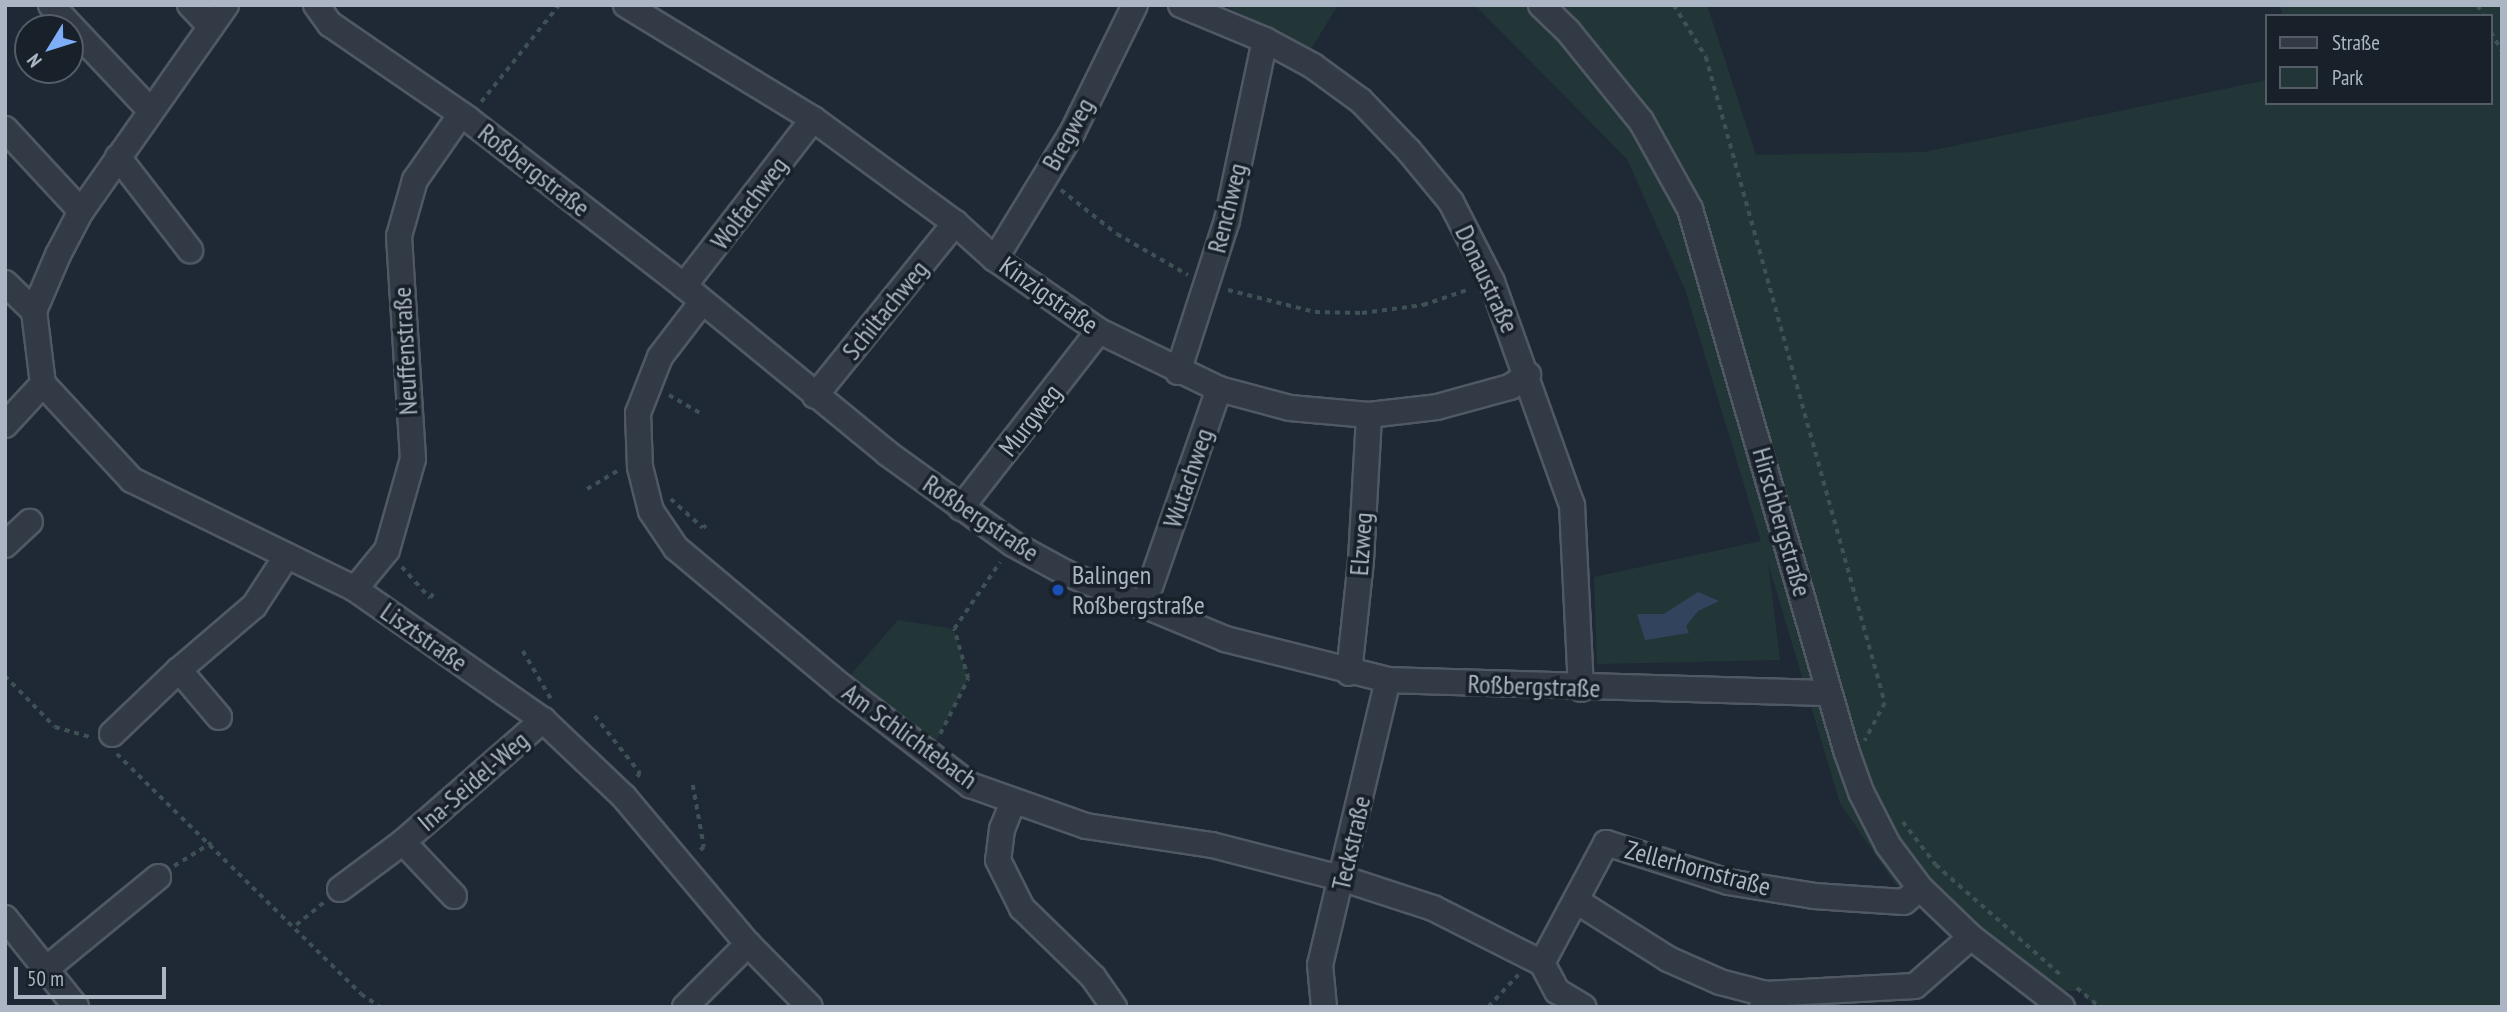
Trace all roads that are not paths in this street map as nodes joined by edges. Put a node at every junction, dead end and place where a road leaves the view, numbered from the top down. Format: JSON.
{"nodes":[{"id":1,"x":51,"y":5,"type":"edge"},
{"id":2,"x":190,"y":5,"type":"edge"},
{"id":3,"x":226,"y":5,"type":"edge"},
{"id":4,"x":316,"y":5,"type":"edge"},
{"id":5,"x":626,"y":5,"type":"edge"},
{"id":6,"x":1135,"y":5,"type":"edge"},
{"id":7,"x":1181,"y":5,"type":"edge"},
{"id":8,"x":1541,"y":5,"type":"edge"},
{"id":9,"x":211,"y":27,"type":"junction"},
{"id":10,"x":1265,"y":40,"type":"junction"},
{"id":11,"x":150,"y":110,"type":"junction"},
{"id":12,"x":464,"y":116,"type":"junction"},
{"id":13,"x":813,"y":118,"type":"junction"},
{"id":14,"x":5,"y":129,"type":"edge"},
{"id":15,"x":118,"y":157,"type":"junction"},
{"id":16,"x":81,"y":211,"type":"junction"},
{"id":17,"x":955,"y":223,"type":"junction"},
{"id":18,"x":190,"y":250,"type":"dead end"},
{"id":19,"x":995,"y":258,"type":"junction"},
{"id":20,"x":5,"y":283,"type":"edge"},
{"id":21,"x":693,"y":294,"type":"junction"},
{"id":22,"x":34,"y":311,"type":"junction"},
{"id":23,"x":1099,"y":331,"type":"junction"},
{"id":24,"x":1178,"y":372,"type":"junction"},
{"id":25,"x":1528,"y":374,"type":"junction"},
{"id":26,"x":43,"y":384,"type":"junction"},
{"id":27,"x":1219,"y":389,"type":"junction"},
{"id":28,"x":815,"y":396,"type":"junction"},
{"id":29,"x":1369,"y":415,"type":"junction"},
{"id":30,"x":5,"y":425,"type":"edge"},
{"id":31,"x":961,"y":508,"type":"junction"},
{"id":32,"x":30,"y":522,"type":"dead end"},
{"id":33,"x":5,"y":545,"type":"edge"},
{"id":34,"x":286,"y":557,"type":"junction"},
{"id":35,"x":355,"y":589,"type":"junction"},
{"id":36,"x":1143,"y":607,"type":"junction"},
{"id":37,"x":179,"y":670,"type":"junction"},
{"id":38,"x":1349,"y":673,"type":"junction"},
{"id":39,"x":1388,"y":680,"type":"junction"},
{"id":40,"x":1581,"y":689,"type":"junction"},
{"id":41,"x":1829,"y":693,"type":"junction"},
{"id":42,"x":219,"y":717,"type":"dead end"},
{"id":43,"x":540,"y":718,"type":"junction"},
{"id":44,"x":109,"y":742,"type":"road end"},
{"id":45,"x":1013,"y":802,"type":"junction"},
{"id":46,"x":402,"y":842,"type":"junction"},
{"id":47,"x":158,"y":877,"type":"road end"},
{"id":48,"x":1344,"y":879,"type":"junction"},
{"id":49,"x":1920,"y":888,"type":"junction"},
{"id":50,"x":340,"y":889,"type":"road end"},
{"id":51,"x":454,"y":896,"type":"dead end"},
{"id":52,"x":1578,"y":901,"type":"junction"},
{"id":53,"x":5,"y":918,"type":"edge"},
{"id":54,"x":1971,"y":937,"type":"junction"},
{"id":55,"x":748,"y":944,"type":"junction"},
{"id":56,"x":1542,"y":963,"type":"junction"},
{"id":57,"x":46,"y":969,"type":"junction"},
{"id":58,"x":1764,"y":1000,"type":"edge"},
{"id":59,"x":76,"y":1007,"type":"edge"},
{"id":60,"x":685,"y":1007,"type":"edge"},
{"id":61,"x":810,"y":1007,"type":"edge"},
{"id":62,"x":1114,"y":1007,"type":"edge"},
{"id":63,"x":1324,"y":1007,"type":"edge"},
{"id":64,"x":1584,"y":1007,"type":"edge"},
{"id":65,"x":2062,"y":1007,"type":"edge"}],
"edges":[{"from":1,"to":11,"type":"street"},
{"from":2,"to":9,"type":"street"},
{"from":3,"to":9,"type":"street"},
{"from":4,"to":12,"type":"street","name":"Roßbergstraße"},
{"from":5,"to":13,"type":"street","name":"Kinzigstraße"},
{"from":6,"to":19,"type":"street","name":"Bregweg"},
{"from":7,"to":10,"type":"street","name":"Donaustraße"},
{"from":8,"to":41,"type":"street","name":"Hirschbergstraße"},
{"from":9,"to":11,"type":"street"},
{"from":10,"to":24,"type":"street","name":"Renchweg"},
{"from":10,"to":25,"type":"street","name":"Donaustraße"},
{"from":11,"to":15,"type":"street"},
{"from":12,"to":21,"type":"street","name":"Roßbergstraße"},
{"from":12,"to":35,"type":"street","name":"Neuffenstraße"},
{"from":13,"to":17,"type":"street","name":"Kinzigstraße"},
{"from":13,"to":21,"type":"street","name":"Wolfachweg"},
{"from":14,"to":16,"type":"street"},
{"from":15,"to":16,"type":"street"},
{"from":15,"to":18,"type":"street"},
{"from":16,"to":22,"type":"street"},
{"from":17,"to":19,"type":"street","name":"Kinzigstraße"},
{"from":17,"to":28,"type":"street","name":"Schiltachweg"},
{"from":19,"to":23,"type":"street","name":"Kinzigstraße"},
{"from":20,"to":22,"type":"street"},
{"from":21,"to":28,"type":"street","name":"Roßbergstraße"},
{"from":21,"to":45,"type":"street","name":"Am Schlichtebach"},
{"from":22,"to":26,"type":"street"},
{"from":23,"to":24,"type":"street","name":"Kinzigstraße"},
{"from":23,"to":31,"type":"street","name":"Murgweg"},
{"from":24,"to":27,"type":"street","name":"Kinzigstraße"},
{"from":25,"to":29,"type":"street","name":"Kinzigstraße"},
{"from":25,"to":40,"type":"street","name":"Donaustraße"},
{"from":26,"to":30,"type":"street"},
{"from":26,"to":34,"type":"street","name":"Lisztstraße"},
{"from":27,"to":29,"type":"street","name":"Kinzigstraße"},
{"from":27,"to":36,"type":"street","name":"Wutachweg"},
{"from":28,"to":31,"type":"street","name":"Roßbergstraße"},
{"from":29,"to":38,"type":"street","name":"Elzweg"},
{"from":31,"to":36,"type":"street","name":"Roßbergstraße"},
{"from":32,"to":33,"type":"street"},
{"from":34,"to":35,"type":"street","name":"Lisztstraße"},
{"from":34,"to":37,"type":"street"},
{"from":35,"to":43,"type":"street","name":"Lisztstraße"},
{"from":36,"to":38,"type":"street","name":"Roßbergstraße"},
{"from":37,"to":42,"type":"street"},
{"from":37,"to":44,"type":"street"},
{"from":38,"to":39,"type":"street","name":"Roßbergstraße"},
{"from":39,"to":40,"type":"street","name":"Roßbergstraße"},
{"from":39,"to":48,"type":"street","name":"Teckstraße"},
{"from":40,"to":41,"type":"street","name":"Roßbergstraße"},
{"from":41,"to":49,"type":"street","name":"Hirschbergstraße"},
{"from":43,"to":46,"type":"street","name":"Ina-Seidel-Weg"},
{"from":43,"to":55,"type":"street","name":"Lisztstraße"},
{"from":45,"to":48,"type":"street","name":"Am Schlichtebach"},
{"from":45,"to":62,"type":"street"},
{"from":46,"to":50,"type":"street","name":"Ina-Seidel-Weg"},
{"from":46,"to":51,"type":"street","name":"Ina-Seidel-Weg"},
{"from":47,"to":57,"type":"street"},
{"from":48,"to":56,"type":"street","name":"Am Schlichtebach"},
{"from":48,"to":63,"type":"street","name":"Teckstraße"},
{"from":49,"to":52,"type":"street","name":"Zellerhornstraße"},
{"from":49,"to":54,"type":"street","name":"Hirschbergstraße"},
{"from":52,"to":56,"type":"street","name":"Zellerhornstraße"},
{"from":52,"to":58,"type":"street"},
{"from":53,"to":57,"type":"street"},
{"from":54,"to":58,"type":"street"},
{"from":54,"to":65,"type":"street","name":"Hirschbergstraße"},
{"from":55,"to":60,"type":"street"},
{"from":55,"to":61,"type":"street","name":"Lisztstraße"},
{"from":56,"to":64,"type":"street"},
{"from":57,"to":59,"type":"street"}]}
